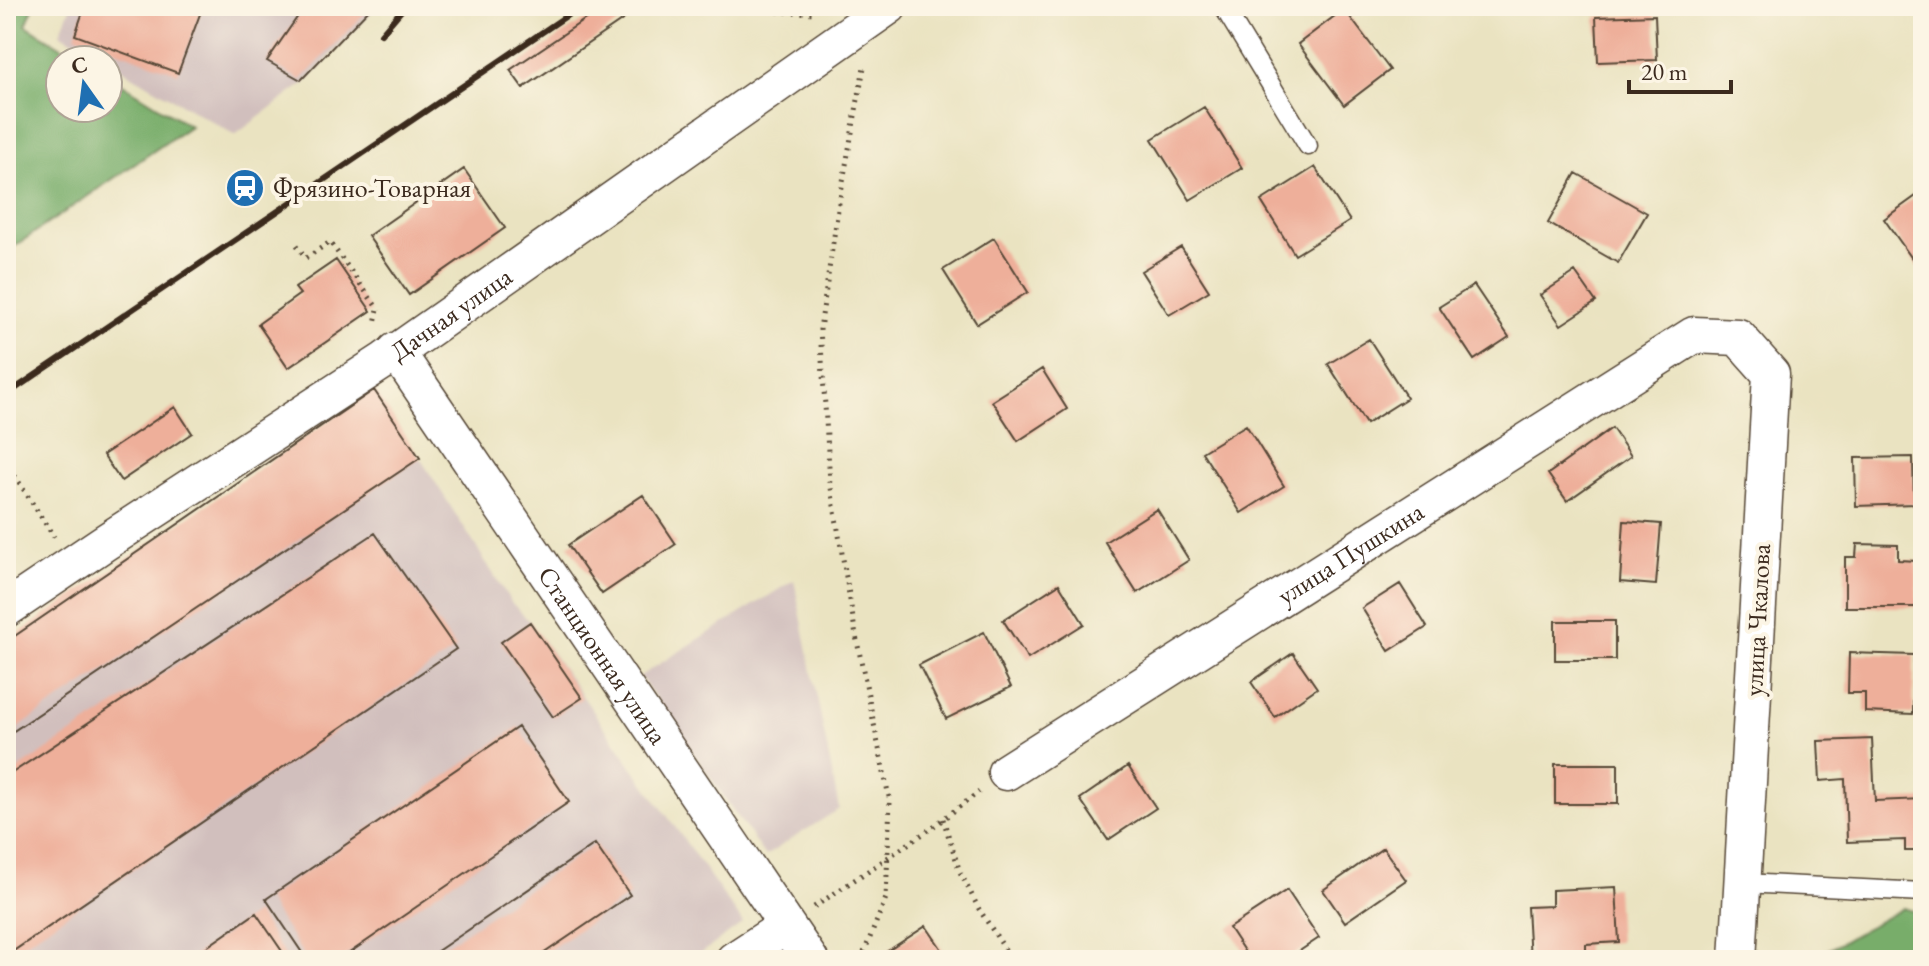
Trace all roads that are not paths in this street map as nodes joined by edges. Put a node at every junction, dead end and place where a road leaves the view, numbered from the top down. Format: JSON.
{"nodes":[{"id":1,"x":1223,"y":6,"type":"edge"},
{"id":2,"x":881,"y":11,"type":"edge"},
{"id":3,"x":1308,"y":146,"type":"dead end"},
{"id":4,"x":1694,"y":335,"type":"joint"},
{"id":5,"x":391,"y":356,"type":"junction"},
{"id":6,"x":6,"y":609,"type":"edge"},
{"id":7,"x":1006,"y":772,"type":"road end"},
{"id":8,"x":1743,"y":883,"type":"junction"},
{"id":9,"x":1923,"y":892,"type":"edge"},
{"id":10,"x":786,"y":926,"type":"junction"},
{"id":11,"x":734,"y":960,"type":"edge"},
{"id":12,"x":810,"y":960,"type":"edge"},
{"id":13,"x":1738,"y":960,"type":"edge"}],
"edges":[{"from":1,"to":3,"type":"lane"},
{"from":2,"to":5,"type":"street","name":"Дачная улица"},
{"from":4,"to":7,"type":"street","name":"улица Пушкина"},
{"from":4,"to":8,"type":"street","name":"улица Чкалова"},
{"from":5,"to":6,"type":"street","name":"Дачная улица"},
{"from":5,"to":10,"type":"street","name":"Станционная улица"},
{"from":8,"to":9,"type":"lane"},
{"from":8,"to":13,"type":"street","name":"улица Чкалова"},
{"from":10,"to":11,"type":"street"},
{"from":10,"to":12,"type":"street","name":"Станционная улица"}]}
